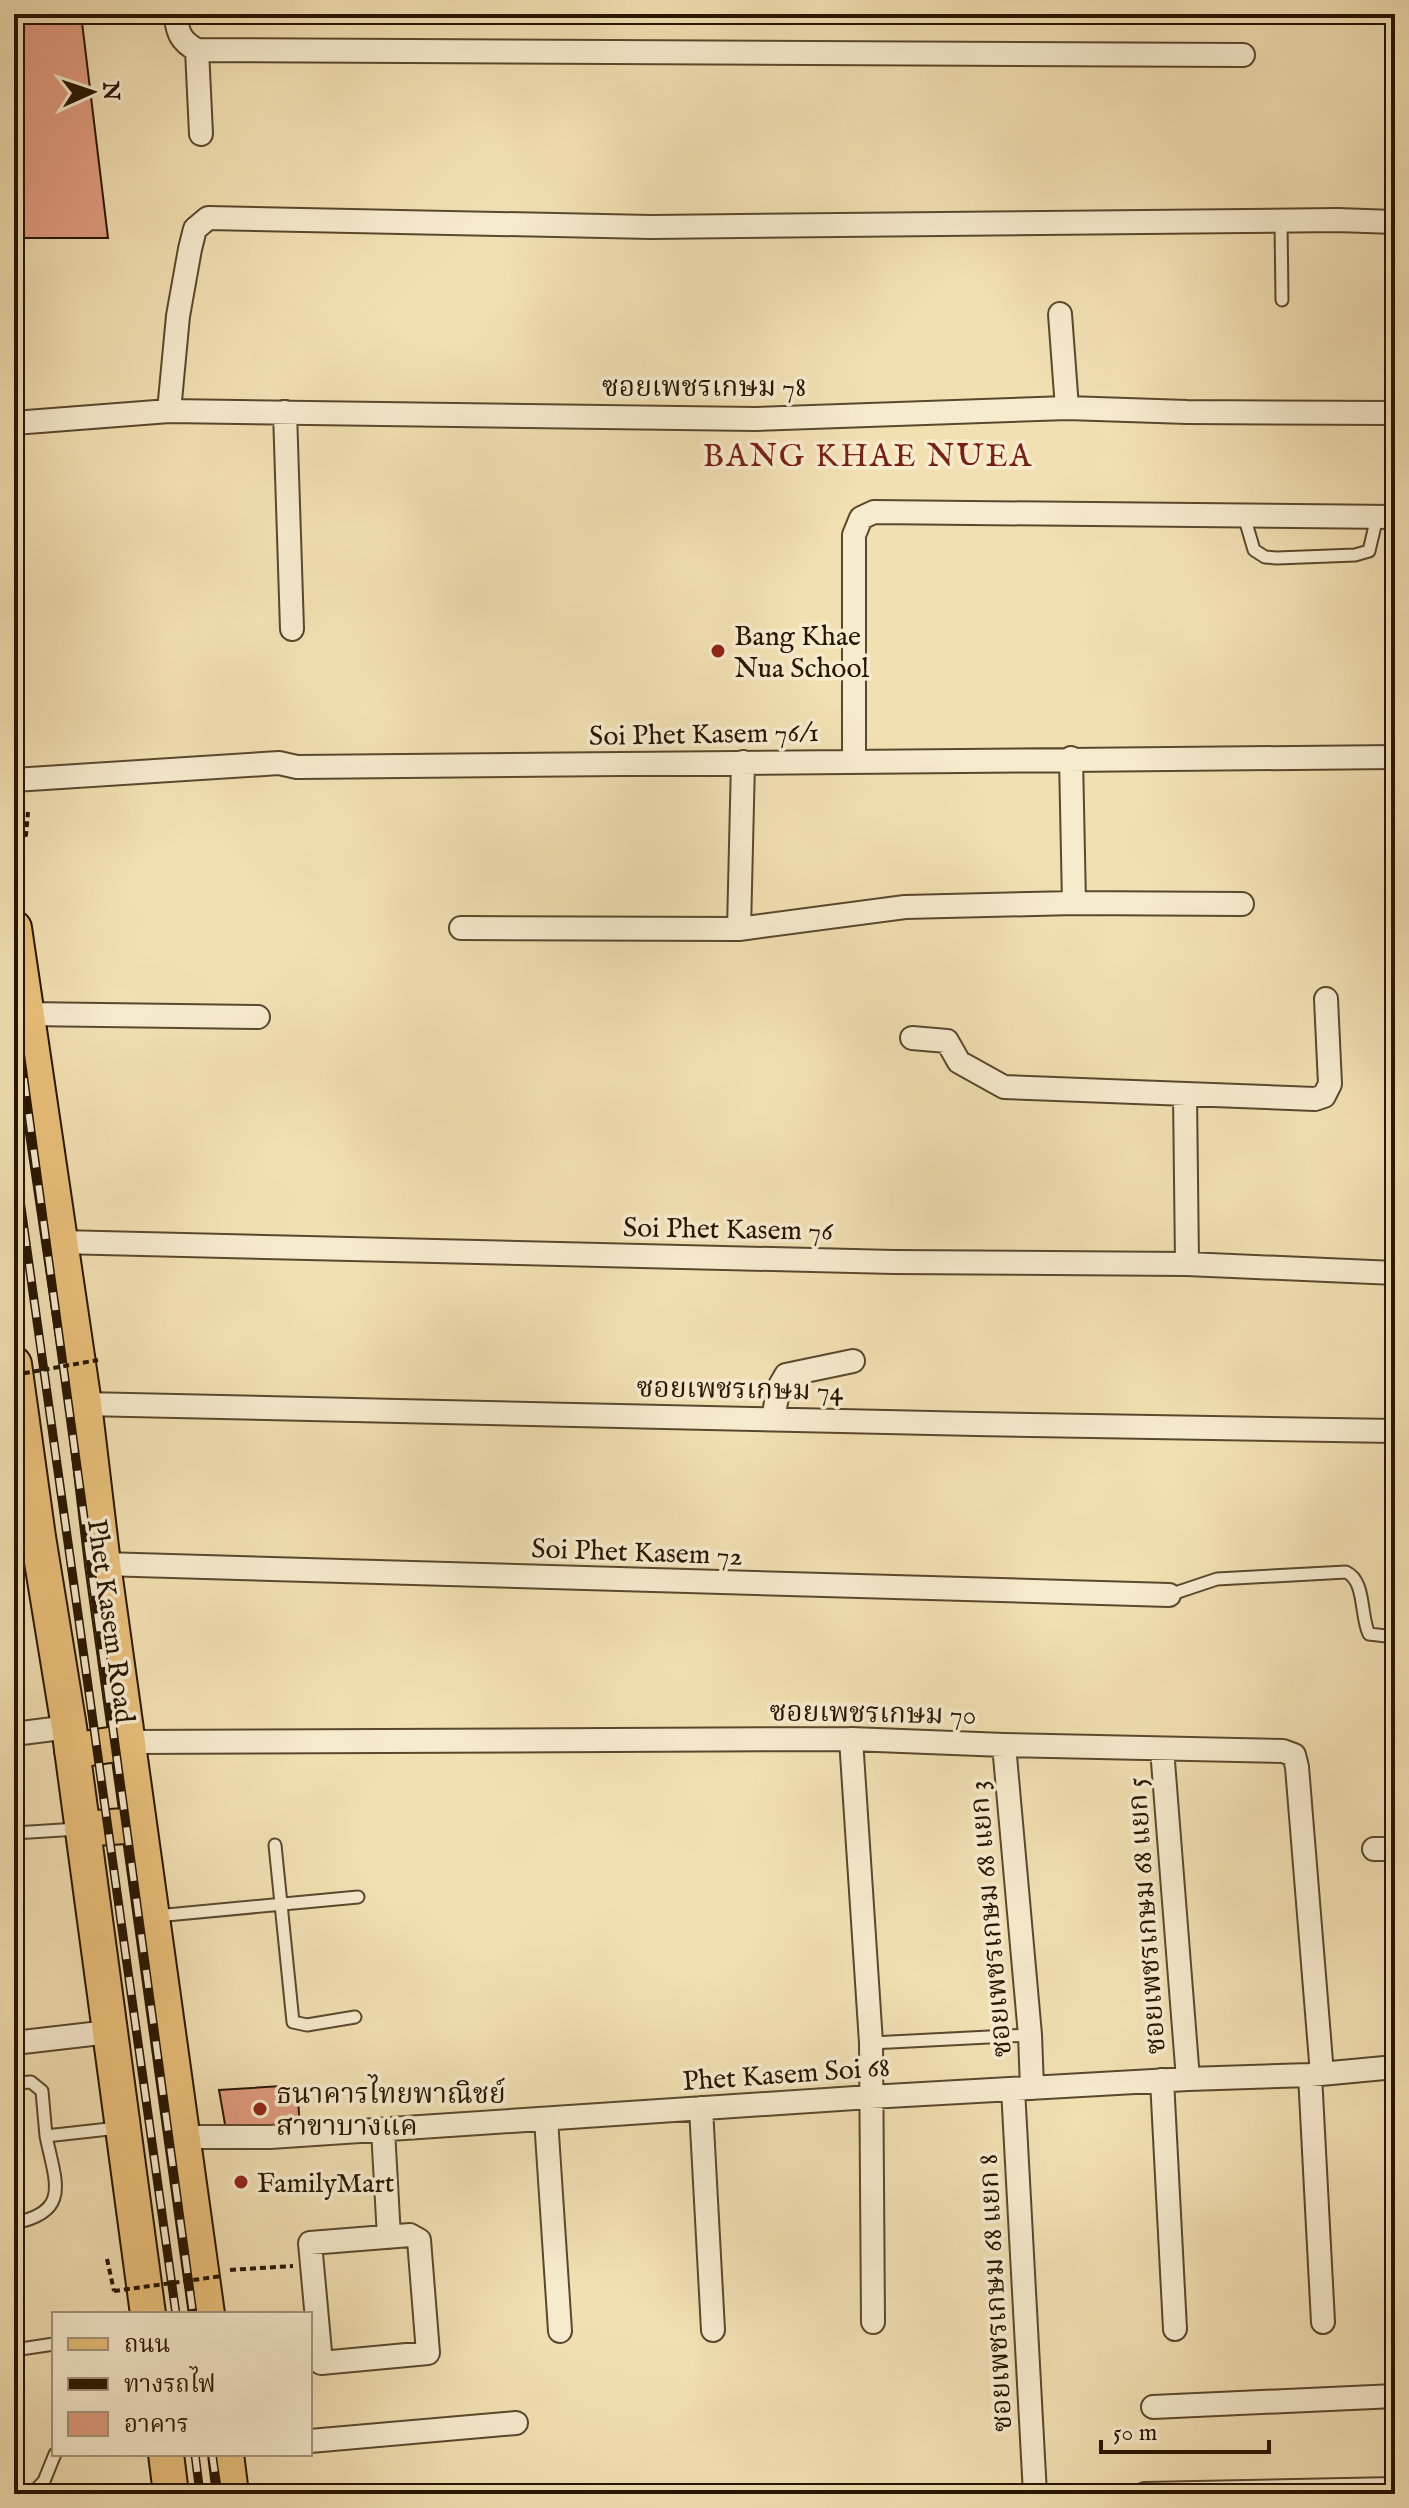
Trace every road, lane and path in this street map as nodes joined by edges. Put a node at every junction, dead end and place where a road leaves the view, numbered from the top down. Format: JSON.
{"nodes":[{"id":1,"x":175,"y":14,"type":"edge"},
{"id":2,"x":197,"y":50,"type":"junction"},
{"id":3,"x":1243,"y":55,"type":"dead end"},
{"id":4,"x":201,"y":134,"type":"dead end"},
{"id":5,"x":1281,"y":221,"type":"junction"},
{"id":6,"x":1395,"y":222,"type":"edge"},
{"id":7,"x":1282,"y":300,"type":"dead end"},
{"id":8,"x":1060,"y":314,"type":"dead end"},
{"id":9,"x":1067,"y":408,"type":"junction"},
{"id":10,"x":169,"y":411,"type":"junction"},
{"id":11,"x":285,"y":412,"type":"junction"},
{"id":12,"x":1395,"y":413,"type":"edge"},
{"id":13,"x":14,"y":423,"type":"edge"},
{"id":14,"x":1244,"y":516,"type":"junction"},
{"id":15,"x":1386,"y":517,"type":"edge"},
{"id":16,"x":292,"y":629,"type":"dead end"},
{"id":17,"x":1395,"y":757,"type":"edge"},
{"id":18,"x":1071,"y":758,"type":"junction"},
{"id":19,"x":854,"y":761,"type":"junction"},
{"id":20,"x":743,"y":762,"type":"junction"},
{"id":21,"x":14,"y":780,"type":"edge"},
{"id":22,"x":28,"y":812,"type":"dead end"},
{"id":23,"x":14,"y":837,"type":"edge"},
{"id":24,"x":1074,"y":903,"type":"junction"},
{"id":25,"x":1242,"y":904,"type":"dead end"},
{"id":26,"x":14,"y":928,"type":"edge"},
{"id":27,"x":461,"y":928,"type":"dead end"},
{"id":28,"x":739,"y":929,"type":"junction"},
{"id":29,"x":1326,"y":999,"type":"dead end"},
{"id":30,"x":25,"y":1014,"type":"junction"},
{"id":31,"x":258,"y":1017,"type":"dead end"},
{"id":32,"x":912,"y":1038,"type":"dead end"},
{"id":33,"x":1185,"y":1094,"type":"junction"},
{"id":34,"x":60,"y":1242,"type":"junction"},
{"id":35,"x":1187,"y":1264,"type":"junction"},
{"id":36,"x":1395,"y":1273,"type":"edge"},
{"id":37,"x":98,"y":1360,"type":"dead end"},
{"id":38,"x":853,"y":1361,"type":"dead end"},
{"id":39,"x":14,"y":1364,"type":"edge"},
{"id":40,"x":14,"y":1375,"type":"edge"},
{"id":41,"x":84,"y":1404,"type":"junction"},
{"id":42,"x":773,"y":1418,"type":"junction"},
{"id":43,"x":1395,"y":1431,"type":"edge"},
{"id":44,"x":19,"y":1443,"type":"edge"},
{"id":45,"x":26,"y":1539,"type":"edge"},
{"id":46,"x":103,"y":1564,"type":"junction"},
{"id":47,"x":1169,"y":1595,"type":"joint"},
{"id":48,"x":1395,"y":1637,"type":"edge"},
{"id":49,"x":14,"y":1734,"type":"edge"},
{"id":50,"x":71,"y":1739,"type":"junction"},
{"id":51,"x":851,"y":1739,"type":"junction"},
{"id":52,"x":128,"y":1742,"type":"junction"},
{"id":53,"x":1004,"y":1745,"type":"junction"},
{"id":54,"x":1162,"y":1749,"type":"junction"},
{"id":55,"x":139,"y":1825,"type":"junction"},
{"id":56,"x":82,"y":1829,"type":"junction"},
{"id":57,"x":14,"y":1833,"type":"edge"},
{"id":58,"x":275,"y":1845,"type":"dead end"},
{"id":59,"x":358,"y":1897,"type":"dead end"},
{"id":60,"x":279,"y":1904,"type":"junction"},
{"id":61,"x":152,"y":1916,"type":"junction"},
{"id":62,"x":355,"y":2017,"type":"dead end"},
{"id":63,"x":109,"y":2032,"type":"junction"},
{"id":64,"x":1030,"y":2035,"type":"junction"},
{"id":65,"x":14,"y":2043,"type":"edge"},
{"id":66,"x":871,"y":2043,"type":"junction"},
{"id":67,"x":1395,"y":2067,"type":"edge"},
{"id":68,"x":1316,"y":2075,"type":"junction"},
{"id":69,"x":1188,"y":2079,"type":"junction"},
{"id":70,"x":1162,"y":2080,"type":"junction"},
{"id":71,"x":14,"y":2083,"type":"edge"},
{"id":72,"x":1023,"y":2088,"type":"junction"},
{"id":73,"x":870,"y":2097,"type":"junction"},
{"id":74,"x":701,"y":2108,"type":"junction"},
{"id":75,"x":546,"y":2119,"type":"junction"},
{"id":76,"x":122,"y":2127,"type":"junction"},
{"id":77,"x":383,"y":2130,"type":"junction"},
{"id":78,"x":46,"y":2136,"type":"junction"},
{"id":79,"x":182,"y":2137,"type":"junction"},
{"id":80,"x":14,"y":2223,"type":"edge"},
{"id":81,"x":389,"y":2237,"type":"junction"},
{"id":82,"x":107,"y":2259,"type":"dead end"},
{"id":83,"x":311,"y":2265,"type":"junction"},
{"id":84,"x":225,"y":2270,"type":"dead end"},
{"id":85,"x":222,"y":2276,"type":"dead end"},
{"id":86,"x":148,"y":2312,"type":"edge"},
{"id":87,"x":207,"y":2312,"type":"edge"},
{"id":88,"x":873,"y":2322,"type":"dead end"},
{"id":89,"x":1323,"y":2322,"type":"dead end"},
{"id":90,"x":1175,"y":2329,"type":"dead end"},
{"id":91,"x":713,"y":2330,"type":"dead end"},
{"id":92,"x":560,"y":2331,"type":"dead end"},
{"id":93,"x":52,"y":2344,"type":"edge"},
{"id":94,"x":14,"y":2350,"type":"edge"},
{"id":95,"x":1395,"y":2396,"type":"edge"},
{"id":96,"x":1153,"y":2407,"type":"dead end"},
{"id":97,"x":516,"y":2423,"type":"dead end"},
{"id":98,"x":312,"y":2441,"type":"edge"},
{"id":99,"x":54,"y":2456,"type":"edge"},
{"id":100,"x":166,"y":2456,"type":"edge"},
{"id":101,"x":226,"y":2456,"type":"edge"},
{"id":102,"x":1395,"y":2489,"type":"edge"},
{"id":103,"x":32,"y":2494,"type":"edge"},
{"id":104,"x":171,"y":2494,"type":"edge"},
{"id":105,"x":231,"y":2494,"type":"edge"},
{"id":106,"x":1035,"y":2494,"type":"edge"},
{"id":107,"x":1145,"y":2494,"type":"edge"}],
"edges":[{"from":1,"to":2,"type":"street"},
{"from":2,"to":3,"type":"street"},
{"from":2,"to":4,"type":"street"},
{"from":5,"to":6,"type":"street"},
{"from":5,"to":7,"type":"lane"},
{"from":5,"to":10,"type":"street"},
{"from":8,"to":9,"type":"street"},
{"from":9,"to":11,"type":"street","name":"ซอยเพชรเกษม 78"},
{"from":9,"to":12,"type":"street","name":"ซอยเพชรเกษม 78"},
{"from":10,"to":11,"type":"street","name":"ซอยเพชรเกษม 78"},
{"from":10,"to":13,"type":"street","name":"ซอยเพชรเกษม 78"},
{"from":11,"to":16,"type":"street"},
{"from":14,"to":15,"type":"street"},
{"from":14,"to":15,"type":"lane"},
{"from":14,"to":19,"type":"street"},
{"from":17,"to":18,"type":"street","name":"Soi Phet Kasem 76/1"},
{"from":18,"to":19,"type":"street","name":"Soi Phet Kasem 76/1"},
{"from":18,"to":24,"type":"street"},
{"from":19,"to":20,"type":"street","name":"Soi Phet Kasem 76/1"},
{"from":20,"to":21,"type":"street","name":"Soi Phet Kasem 76/1"},
{"from":20,"to":28,"type":"street"},
{"from":22,"to":23,"type":"path"},
{"from":24,"to":25,"type":"street"},
{"from":24,"to":28,"type":"street"},
{"from":26,"to":30,"type":"main road","name":"Phet Kasem Road"},
{"from":27,"to":28,"type":"street"},
{"from":29,"to":33,"type":"street"},
{"from":30,"to":31,"type":"street"},
{"from":30,"to":34,"type":"main road","name":"Phet Kasem Road"},
{"from":32,"to":33,"type":"street"},
{"from":33,"to":35,"type":"street"},
{"from":34,"to":35,"type":"street","name":"Soi Phet Kasem 76"},
{"from":34,"to":41,"type":"main road","name":"Phet Kasem Road"},
{"from":35,"to":36,"type":"street","name":"Soi Phet Kasem 76"},
{"from":37,"to":40,"type":"path","bridge":true},
{"from":38,"to":42,"type":"street"},
{"from":39,"to":44,"type":"main road","name":"Phet Kasem Road"},
{"from":41,"to":42,"type":"street","name":"ซอยเพชรเกษม 74"},
{"from":41,"to":46,"type":"main road","name":"Phet Kasem Road"},
{"from":42,"to":43,"type":"street","name":"ซอยเพชรเกษม 74"},
{"from":44,"to":45,"type":"main road","name":"Phet Kasem Road"},
{"from":45,"to":50,"type":"main road","name":"Phet Kasem Road"},
{"from":46,"to":47,"type":"street","name":"Soi Phet Kasem 72"},
{"from":46,"to":52,"type":"main road","name":"Phet Kasem Road"},
{"from":47,"to":48,"type":"lane"},
{"from":49,"to":50,"type":"street"},
{"from":50,"to":52,"type":"main road"},
{"from":50,"to":56,"type":"main road","name":"Phet Kasem Road"},
{"from":51,"to":52,"type":"street","name":"ซอยเพชรเกษม 70"},
{"from":51,"to":53,"type":"street","name":"ซอยเพชรเกษม 70"},
{"from":51,"to":66,"type":"street"},
{"from":52,"to":55,"type":"main road","name":"Phet Kasem Road"},
{"from":53,"to":54,"type":"street","name":"ซอยเพชรเกษม 70"},
{"from":53,"to":64,"type":"street","name":"ซอยเพชรเกษม 68 แยก 3"},
{"from":54,"to":68,"type":"street","name":"ซอยเพชรเกษม 70"},
{"from":54,"to":69,"type":"street","name":"ซอยเพชรเกษม 68 แยก 5"},
{"from":55,"to":56,"type":"main road"},
{"from":55,"to":61,"type":"main road","name":"Phet Kasem Road"},
{"from":56,"to":57,"type":"lane"},
{"from":56,"to":63,"type":"main road","name":"Phet Kasem Road"},
{"from":58,"to":60,"type":"lane"},
{"from":59,"to":60,"type":"lane"},
{"from":60,"to":61,"type":"lane"},
{"from":60,"to":62,"type":"lane"},
{"from":61,"to":79,"type":"main road","name":"Phet Kasem Road"},
{"from":63,"to":65,"type":"street"},
{"from":63,"to":76,"type":"main road","name":"Phet Kasem Road"},
{"from":64,"to":66,"type":"lane"},
{"from":64,"to":72,"type":"street","name":"ซอยเพชรเกษม 68 แยก 3"},
{"from":66,"to":73,"type":"street"},
{"from":67,"to":68,"type":"street","name":"Phet Kasem Soi 68"},
{"from":68,"to":69,"type":"street","name":"Phet Kasem Soi 68"},
{"from":68,"to":89,"type":"street"},
{"from":69,"to":70,"type":"street","name":"Phet Kasem Soi 68"},
{"from":70,"to":72,"type":"street","name":"Phet Kasem Soi 68"},
{"from":70,"to":90,"type":"street"},
{"from":71,"to":78,"type":"lane"},
{"from":72,"to":73,"type":"street","name":"Phet Kasem Soi 68"},
{"from":72,"to":106,"type":"street","name":"ซอยเพชรเกษม 68 แยก 8"},
{"from":73,"to":74,"type":"street","name":"Phet Kasem Soi 68"},
{"from":73,"to":88,"type":"street"},
{"from":74,"to":75,"type":"street","name":"Phet Kasem Soi 68"},
{"from":74,"to":91,"type":"street"},
{"from":75,"to":77,"type":"street","name":"Phet Kasem Soi 68"},
{"from":75,"to":92,"type":"street"},
{"from":76,"to":78,"type":"lane"},
{"from":76,"to":86,"type":"main road","name":"Phet Kasem Road"},
{"from":77,"to":79,"type":"street","name":"Phet Kasem Soi 68"},
{"from":77,"to":81,"type":"street"},
{"from":78,"to":80,"type":"lane"},
{"from":79,"to":87,"type":"main road","name":"Phet Kasem Road"},
{"from":81,"to":83,"type":"street"},
{"from":81,"to":83,"type":"street"},
{"from":82,"to":85,"type":"path","bridge":true},
{"from":83,"to":84,"type":"path"},
{"from":93,"to":94,"type":"lane"},
{"from":95,"to":96,"type":"street"},
{"from":97,"to":98,"type":"street"},
{"from":99,"to":103,"type":"lane"},
{"from":100,"to":104,"type":"main road"},
{"from":101,"to":105,"type":"main road"},
{"from":102,"to":107,"type":"street"}]}
